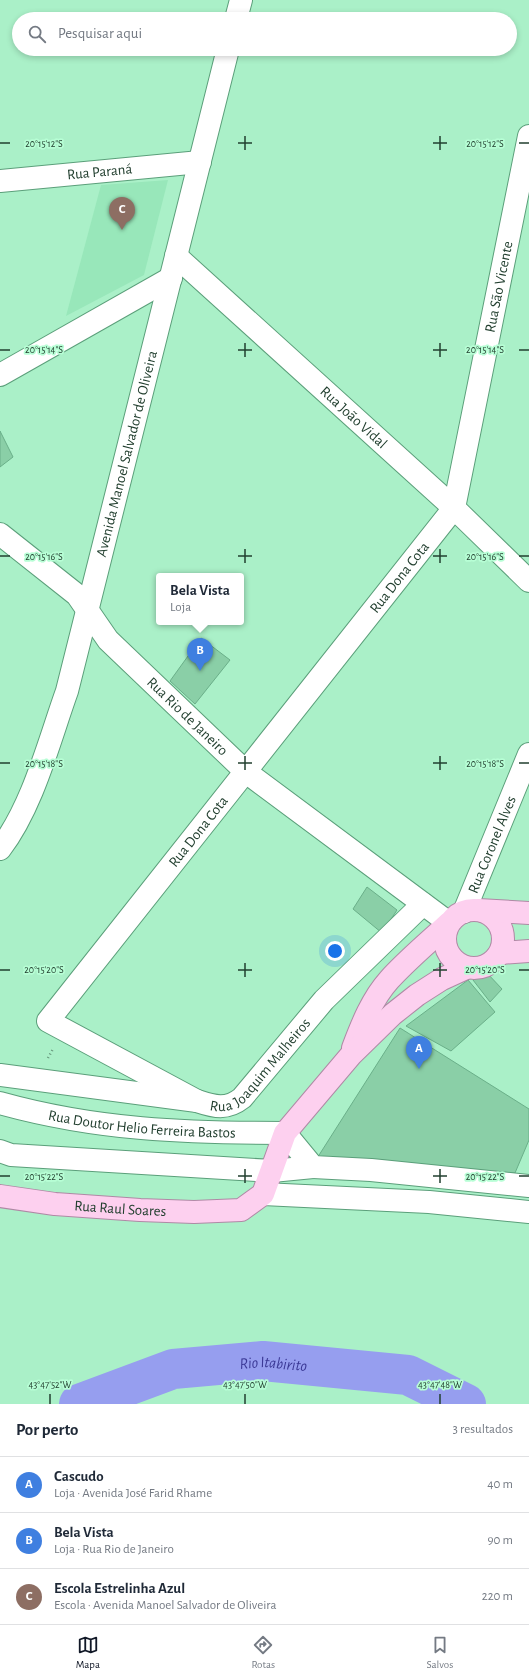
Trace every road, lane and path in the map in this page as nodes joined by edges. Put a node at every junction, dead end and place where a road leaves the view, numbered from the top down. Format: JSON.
{"nodes":[{"id":1,"x":241,"y":0,"type":"edge"},
{"id":2,"x":238,"y":12,"type":"edge"},
{"id":3,"x":226,"y":56,"type":"edge"},
{"id":4,"x":529,"y":136,"type":"edge"},
{"id":5,"x":200,"y":162,"type":"junction"},
{"id":6,"x":0,"y":181,"type":"edge"},
{"id":7,"x":176,"y":256,"type":"junction"},
{"id":8,"x":171,"y":278,"type":"junction"},
{"id":9,"x":0,"y":375,"type":"edge"},
{"id":10,"x":454,"y":508,"type":"junction"},
{"id":11,"x":0,"y":534,"type":"edge"},
{"id":12,"x":529,"y":581,"type":"edge"},
{"id":13,"x":88,"y":610,"type":"junction"},
{"id":14,"x":529,"y":754,"type":"edge"},
{"id":15,"x":246,"y":772,"type":"junction"},
{"id":16,"x":0,"y":849,"type":"edge"},
{"id":17,"x":423,"y":904,"type":"junction"},
{"id":18,"x":529,"y":913,"type":"edge"},
{"id":19,"x":462,"y":915,"type":"junction"},
{"id":20,"x":529,"y":952,"type":"edge"},
{"id":21,"x":500,"y":953,"type":"junction"},
{"id":22,"x":466,"y":968,"type":"junction"},
{"id":23,"x":66,"y":1030,"type":"junction"},
{"id":24,"x":351,"y":1055,"type":"junction"},
{"id":25,"x":0,"y":1075,"type":"edge"},
{"id":26,"x":41,"y":1080,"type":"junction"},
{"id":27,"x":197,"y":1100,"type":"junction"},
{"id":28,"x":0,"y":1102,"type":"edge"},
{"id":29,"x":285,"y":1133,"type":"junction"},
{"id":30,"x":0,"y":1151,"type":"edge"},
{"id":31,"x":313,"y":1167,"type":"junction"},
{"id":32,"x":272,"y":1171,"type":"junction"},
{"id":33,"x":529,"y":1186,"type":"edge"},
{"id":34,"x":263,"y":1194,"type":"junction"},
{"id":35,"x":0,"y":1196,"type":"edge"},
{"id":36,"x":529,"y":1212,"type":"edge"}],
"edges":[{"from":1,"to":2,"type":"street"},
{"from":3,"to":5,"type":"street","name":"Avenida Manoel Salvador de Oliveira"},
{"from":4,"to":10,"type":"street","name":"Rua São Vicente"},
{"from":5,"to":6,"type":"street","name":"Rua Paraná"},
{"from":5,"to":7,"type":"street","name":"Avenida Manoel Salvador de Oliveira"},
{"from":7,"to":8,"type":"street","name":"Avenida Manoel Salvador de Oliveira"},
{"from":7,"to":10,"type":"street","name":"Rua João Vidal"},
{"from":8,"to":9,"type":"street"},
{"from":8,"to":13,"type":"street","name":"Avenida Manoel Salvador de Oliveira"},
{"from":10,"to":12,"type":"street","name":"Rua João Vidal"},
{"from":10,"to":15,"type":"street","name":"Rua Dona Cota"},
{"from":11,"to":13,"type":"street","name":"Rua Rio de Janeiro"},
{"from":13,"to":15,"type":"street","name":"Rua Rio de Janeiro"},
{"from":13,"to":16,"type":"street","name":"Avenida Manoel Salvador de Oliveira"},
{"from":14,"to":19,"type":"street","name":"Rua Coronel Alves"},
{"from":15,"to":17,"type":"street","name":"Rua Rio de Janeiro"},
{"from":15,"to":23,"type":"street","name":"Rua Dona Cota"},
{"from":17,"to":19,"type":"street","name":"Rua Rio de Janeiro"},
{"from":17,"to":27,"type":"street","name":"Rua Joaquim Malheiros"},
{"from":18,"to":19,"type":"main road"},
{"from":19,"to":21,"type":"main road"},
{"from":19,"to":22,"type":"main road"},
{"from":19,"to":24,"type":"main road"},
{"from":20,"to":21,"type":"main road"},
{"from":21,"to":22,"type":"main road"},
{"from":22,"to":24,"type":"main road"},
{"from":23,"to":26,"type":"path"},
{"from":23,"to":27,"type":"street","name":"Rua Dona Cota"},
{"from":24,"to":29,"type":"main road"},
{"from":25,"to":26,"type":"street","name":"Rua Joaquim Malheiros"},
{"from":26,"to":27,"type":"street","name":"Rua Joaquim Malheiros"},
{"from":28,"to":29,"type":"street","name":"Rua Doutor Helio Ferreira Bastos"},
{"from":29,"to":31,"type":"street"},
{"from":29,"to":32,"type":"main road"},
{"from":30,"to":32,"type":"street"},
{"from":31,"to":32,"type":"street"},
{"from":31,"to":33,"type":"street"},
{"from":32,"to":34,"type":"main road"},
{"from":34,"to":35,"type":"main road","name":"Rua Raul Soares"},
{"from":34,"to":36,"type":"street"}]}
